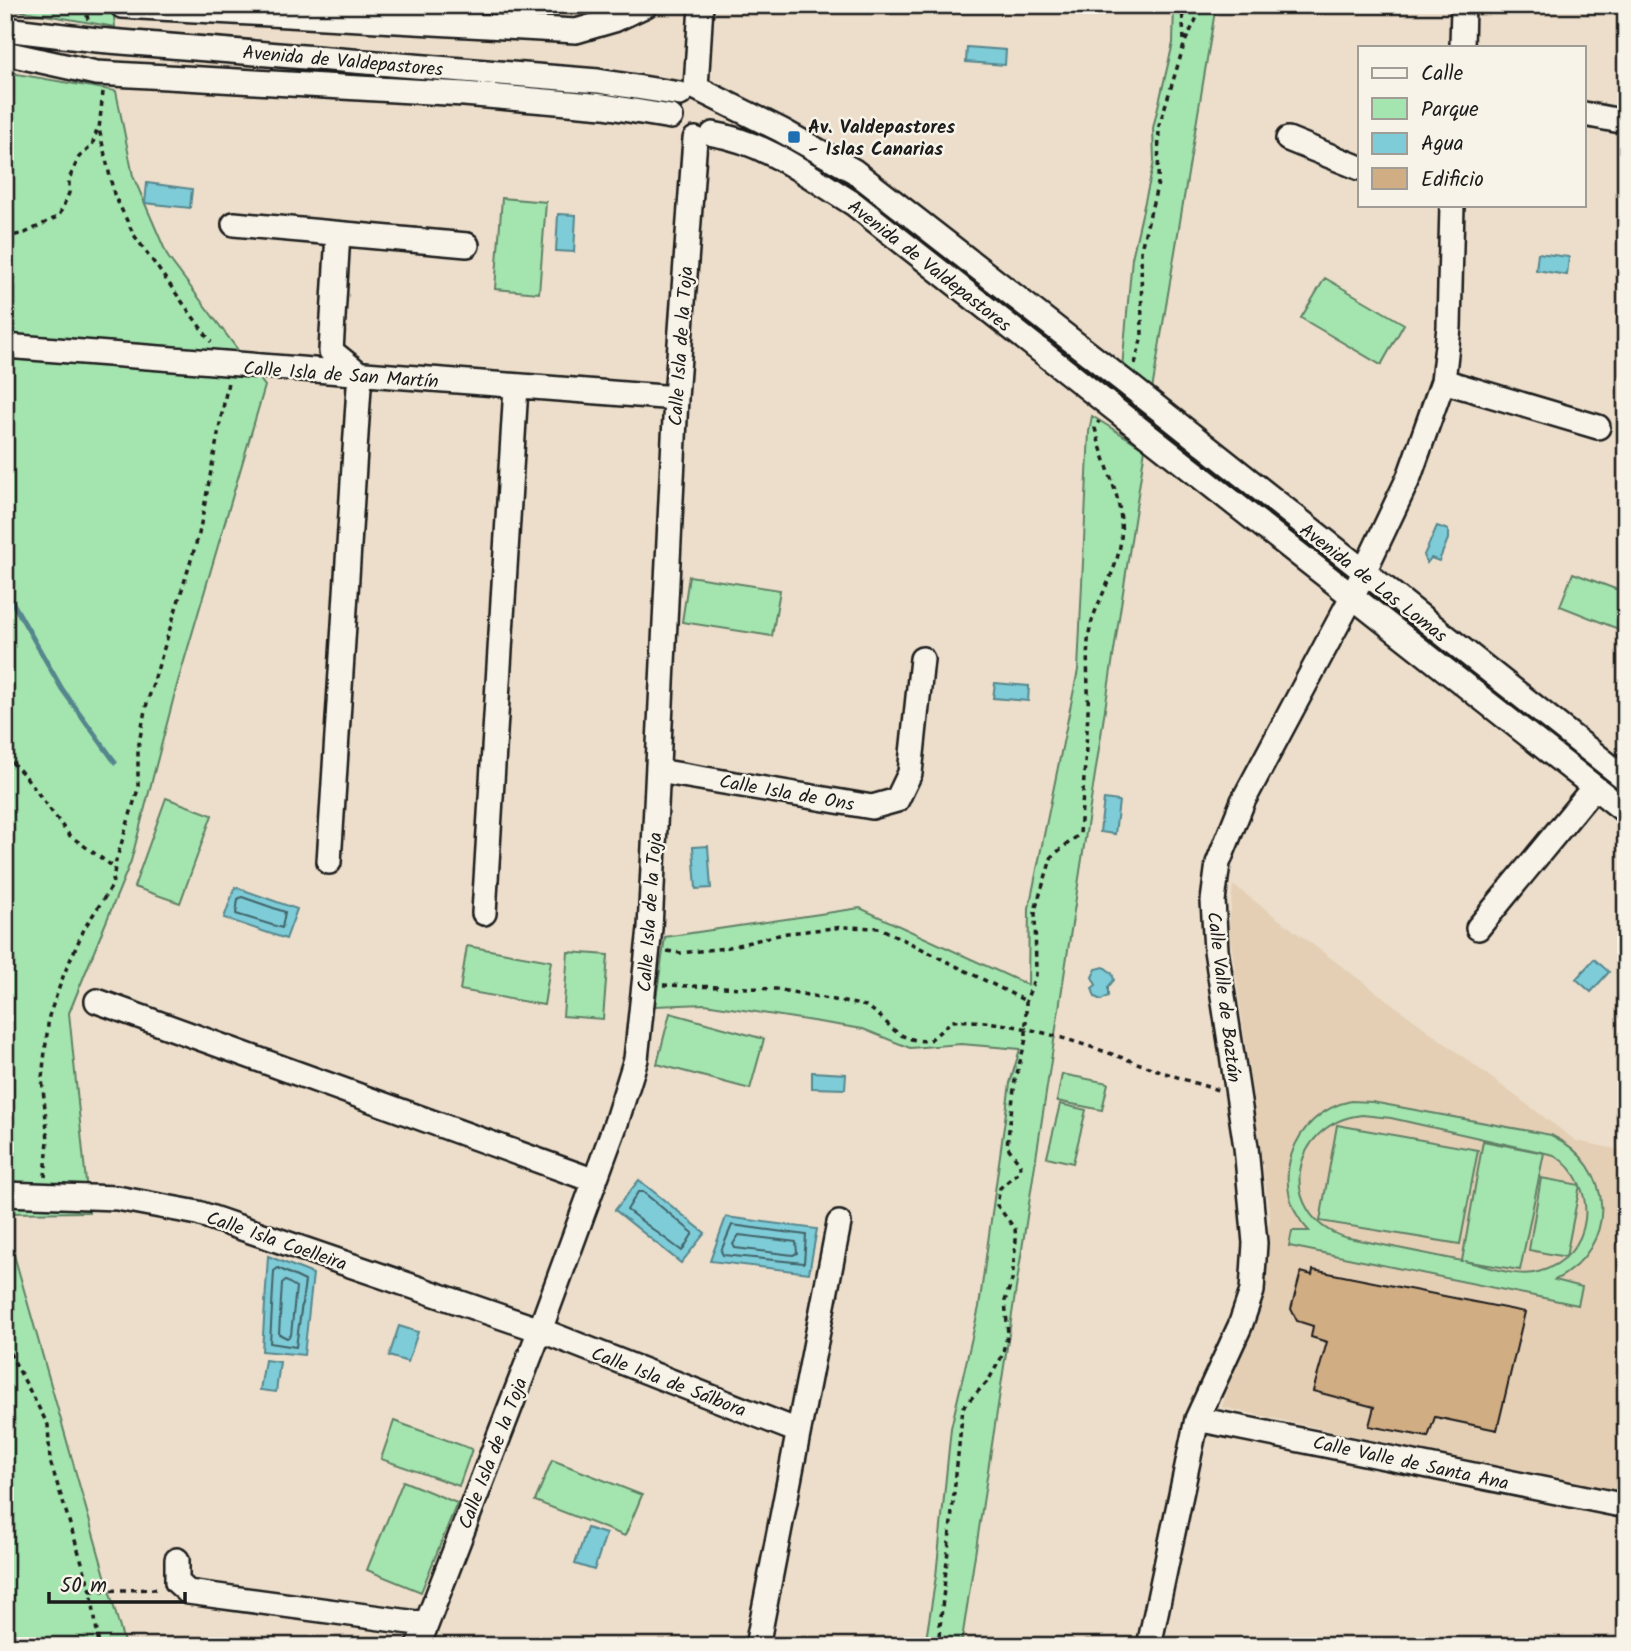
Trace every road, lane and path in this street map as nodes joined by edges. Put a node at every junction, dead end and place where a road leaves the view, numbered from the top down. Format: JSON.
{"nodes":[{"id":1,"x":85,"y":5,"type":"edge"},
{"id":2,"x":646,"y":5,"type":"edge"},
{"id":3,"x":701,"y":5,"type":"edge"},
{"id":4,"x":1182,"y":5,"type":"edge"},
{"id":5,"x":1203,"y":5,"type":"edge"},
{"id":6,"x":1463,"y":5,"type":"edge"},
{"id":7,"x":122,"y":6,"type":"edge"},
{"id":8,"x":5,"y":29,"type":"edge"},
{"id":9,"x":97,"y":40,"type":"junction"},
{"id":10,"x":1185,"y":42,"type":"junction"},
{"id":11,"x":1462,"y":46,"type":"edge"},
{"id":12,"x":5,"y":53,"type":"edge"},
{"id":13,"x":104,"y":74,"type":"junction"},
{"id":14,"x":688,"y":91,"type":"junction"},
{"id":15,"x":720,"y":101,"type":"junction"},
{"id":16,"x":1586,"y":114,"type":"edge"},
{"id":17,"x":671,"y":117,"type":"junction"},
{"id":18,"x":99,"y":118,"type":"junction"},
{"id":19,"x":1626,"y":122,"type":"edge"},
{"id":20,"x":704,"y":137,"type":"junction"},
{"id":21,"x":1288,"y":139,"type":"dead end"},
{"id":22,"x":1358,"y":167,"type":"edge"},
{"id":23,"x":1452,"y":206,"type":"edge"},
{"id":24,"x":234,"y":224,"type":"dead end"},
{"id":25,"x":338,"y":234,"type":"junction"},
{"id":26,"x":467,"y":245,"type":"dead end"},
{"id":27,"x":5,"y":251,"type":"edge"},
{"id":28,"x":5,"y":346,"type":"edge"},
{"id":29,"x":221,"y":364,"type":"junction"},
{"id":30,"x":362,"y":376,"type":"junction"},
{"id":31,"x":1443,"y":381,"type":"junction"},
{"id":32,"x":1125,"y":382,"type":"junction"},
{"id":33,"x":516,"y":387,"type":"junction"},
{"id":34,"x":676,"y":398,"type":"junction"},
{"id":35,"x":1109,"y":404,"type":"junction"},
{"id":36,"x":1132,"y":422,"type":"joint"},
{"id":37,"x":1598,"y":427,"type":"dead end"},
{"id":38,"x":1362,"y":573,"type":"junction"},
{"id":39,"x":1353,"y":595,"type":"junction"},
{"id":40,"x":922,"y":659,"type":"dead end"},
{"id":41,"x":5,"y":755,"type":"edge"},
{"id":42,"x":658,"y":771,"type":"junction"},
{"id":43,"x":1626,"y":779,"type":"edge"},
{"id":44,"x":1594,"y":788,"type":"junction"},
{"id":45,"x":1626,"y":812,"type":"edge"},
{"id":46,"x":329,"y":862,"type":"dead end"},
{"id":47,"x":115,"y":868,"type":"junction"},
{"id":48,"x":484,"y":913,"type":"dead end"},
{"id":49,"x":1478,"y":928,"type":"dead end"},
{"id":50,"x":648,"y":948,"type":"junction"},
{"id":51,"x":644,"y":985,"type":"junction"},
{"id":52,"x":97,"y":1001,"type":"dead end"},
{"id":53,"x":1026,"y":1001,"type":"junction"},
{"id":54,"x":1026,"y":1030,"type":"junction"},
{"id":55,"x":1238,"y":1095,"type":"junction"},
{"id":56,"x":595,"y":1181,"type":"junction"},
{"id":57,"x":5,"y":1194,"type":"edge"},
{"id":58,"x":48,"y":1196,"type":"junction"},
{"id":59,"x":839,"y":1223,"type":"dead end"},
{"id":60,"x":540,"y":1330,"type":"junction"},
{"id":61,"x":5,"y":1343,"type":"edge"},
{"id":62,"x":1197,"y":1419,"type":"junction"},
{"id":63,"x":799,"y":1431,"type":"junction"},
{"id":64,"x":1626,"y":1506,"type":"edge"},
{"id":65,"x":177,"y":1560,"type":"dead end"},
{"id":66,"x":181,"y":1588,"type":"junction"},
{"id":67,"x":91,"y":1591,"type":"junction"},
{"id":68,"x":5,"y":1626,"type":"edge"},
{"id":69,"x":421,"y":1635,"type":"edge"},
{"id":70,"x":12,"y":1646,"type":"edge"},
{"id":71,"x":99,"y":1646,"type":"edge"},
{"id":72,"x":757,"y":1646,"type":"edge"},
{"id":73,"x":938,"y":1646,"type":"edge"},
{"id":74,"x":1149,"y":1646,"type":"edge"}],
"edges":[{"from":1,"to":9,"type":"path"},
{"from":2,"to":7,"type":"street"},
{"from":3,"to":14,"type":"street"},
{"from":4,"to":10,"type":"path"},
{"from":5,"to":10,"type":"path"},
{"from":6,"to":11,"type":"street"},
{"from":8,"to":9,"type":"street","name":"Avenida de Valdepastores"},
{"from":9,"to":14,"type":"street","name":"Avenida de Valdepastores"},
{"from":10,"to":32,"type":"path"},
{"from":12,"to":13,"type":"street","name":"Avenida de Valdepastores"},
{"from":13,"to":17,"type":"street","name":"Avenida de Valdepastores"},
{"from":13,"to":18,"type":"path"},
{"from":14,"to":15,"type":"street","name":"Avenida de Valdepastores"},
{"from":14,"to":17,"type":"street"},
{"from":15,"to":20,"type":"street","name":"Calle Isla de la Toja"},
{"from":15,"to":32,"type":"street","name":"Avenida de Valdepastores"},
{"from":16,"to":19,"type":"street"},
{"from":17,"to":20,"type":"street"},
{"from":18,"to":27,"type":"path"},
{"from":18,"to":29,"type":"path"},
{"from":20,"to":34,"type":"street","name":"Calle Isla de la Toja"},
{"from":20,"to":35,"type":"street","name":"Avenida de Valdepastores"},
{"from":21,"to":22,"type":"street"},
{"from":23,"to":31,"type":"street","name":"Calle Valle de Baztán"},
{"from":24,"to":25,"type":"street"},
{"from":25,"to":26,"type":"street"},
{"from":25,"to":30,"type":"street"},
{"from":28,"to":29,"type":"street","name":"Calle Isla de San Martín"},
{"from":29,"to":30,"type":"street","name":"Calle Isla de San Martín"},
{"from":29,"to":47,"type":"path"},
{"from":30,"to":33,"type":"street","name":"Calle Isla de San Martín"},
{"from":30,"to":46,"type":"street"},
{"from":31,"to":37,"type":"street"},
{"from":31,"to":38,"type":"street","name":"Calle Valle de Baztán"},
{"from":32,"to":38,"type":"street","name":"Avenida de Las Lomas"},
{"from":33,"to":34,"type":"street","name":"Calle Isla de San Martín"},
{"from":33,"to":48,"type":"street"},
{"from":34,"to":42,"type":"street","name":"Calle Isla de la Toja"},
{"from":35,"to":36,"type":"street","name":"Avenida de Valdepastores"},
{"from":35,"to":53,"type":"path"},
{"from":36,"to":39,"type":"street","name":"Avenida de Las Lomas"},
{"from":38,"to":39,"type":"street","name":"Calle Valle de Baztán"},
{"from":38,"to":43,"type":"street","name":"Avenida de Las Lomas"},
{"from":39,"to":44,"type":"street","name":"Avenida de Las Lomas"},
{"from":39,"to":55,"type":"street","name":"Calle Valle de Baztán"},
{"from":40,"to":42,"type":"street","name":"Calle Isla de Ons"},
{"from":41,"to":47,"type":"path"},
{"from":42,"to":50,"type":"street","name":"Calle Isla de la Toja"},
{"from":44,"to":45,"type":"street","name":"Avenida de Las Lomas"},
{"from":44,"to":49,"type":"street"},
{"from":47,"to":58,"type":"path"},
{"from":50,"to":51,"type":"street","name":"Calle Isla de la Toja"},
{"from":50,"to":53,"type":"path"},
{"from":51,"to":54,"type":"path"},
{"from":51,"to":56,"type":"street","name":"Calle Isla de la Toja"},
{"from":52,"to":56,"type":"street"},
{"from":53,"to":54,"type":"path"},
{"from":54,"to":55,"type":"path"},
{"from":54,"to":73,"type":"path"},
{"from":55,"to":62,"type":"street","name":"Calle Valle de Baztán"},
{"from":56,"to":60,"type":"street","name":"Calle Isla de la Toja"},
{"from":57,"to":58,"type":"street","name":"Calle Isla Coelleira"},
{"from":58,"to":60,"type":"street","name":"Calle Isla Coelleira"},
{"from":59,"to":63,"type":"street"},
{"from":60,"to":63,"type":"street","name":"Calle Isla de Sálbora"},
{"from":60,"to":69,"type":"street","name":"Calle Isla de la Toja"},
{"from":61,"to":67,"type":"path"},
{"from":62,"to":64,"type":"street","name":"Calle Valle de Santa Ana"},
{"from":62,"to":74,"type":"street","name":"Calle Valle de Baztán"},
{"from":63,"to":72,"type":"street"},
{"from":65,"to":66,"type":"street"},
{"from":66,"to":67,"type":"path"},
{"from":66,"to":69,"type":"street"},
{"from":67,"to":71,"type":"path"},
{"from":68,"to":70,"type":"path"}]}
